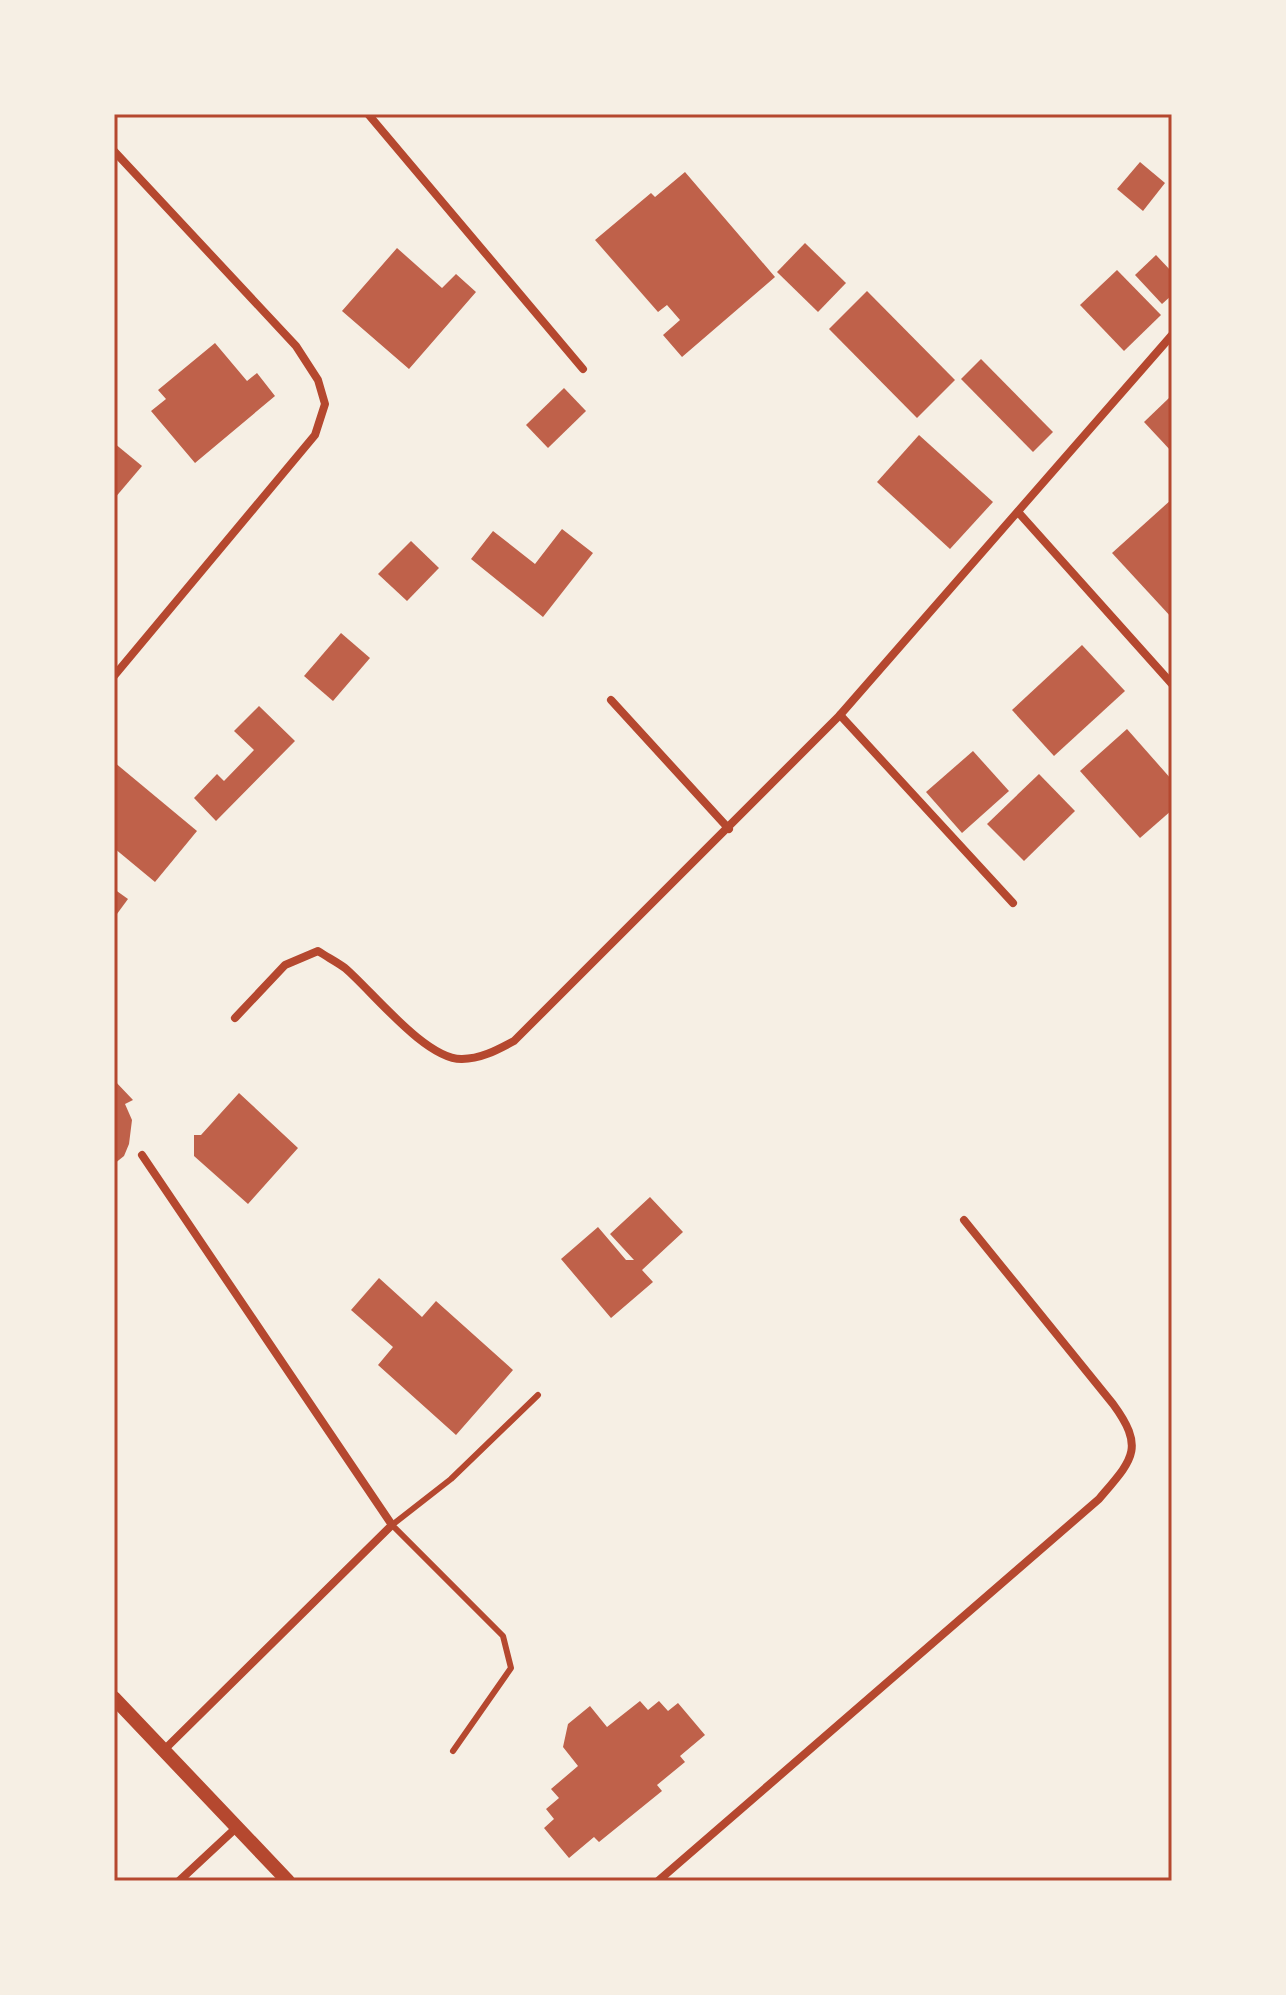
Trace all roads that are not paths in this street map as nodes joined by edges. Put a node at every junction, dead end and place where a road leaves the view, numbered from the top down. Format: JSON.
{"nodes":[{"id":1,"x":368,"y":114,"type":"edge"},
{"id":2,"x":114,"y":151,"type":"edge"},
{"id":3,"x":1172,"y":335,"type":"edge"},
{"id":4,"x":583,"y":369,"type":"dead end"},
{"id":5,"x":1018,"y":512,"type":"junction"},
{"id":6,"x":114,"y":676,"type":"edge"},
{"id":7,"x":1172,"y":684,"type":"edge"},
{"id":8,"x":611,"y":700,"type":"dead end"},
{"id":9,"x":840,"y":715,"type":"junction"},
{"id":10,"x":729,"y":829,"type":"junction"},
{"id":11,"x":1013,"y":903,"type":"dead end"},
{"id":12,"x":235,"y":1018,"type":"dead end"},
{"id":13,"x":142,"y":1155,"type":"dead end"},
{"id":14,"x":964,"y":1220,"type":"dead end"},
{"id":15,"x":538,"y":1395,"type":"dead end"},
{"id":16,"x":392,"y":1525,"type":"junction"},
{"id":17,"x":114,"y":1698,"type":"edge"},
{"id":18,"x":164,"y":1750,"type":"junction"},
{"id":19,"x":453,"y":1751,"type":"dead end"},
{"id":20,"x":236,"y":1828,"type":"junction"},
{"id":21,"x":179,"y":1881,"type":"edge"},
{"id":22,"x":288,"y":1881,"type":"edge"},
{"id":23,"x":658,"y":1881,"type":"edge"}],
"edges":[{"from":1,"to":4,"type":"street"},
{"from":2,"to":6,"type":"street"},
{"from":3,"to":5,"type":"street"},
{"from":5,"to":7,"type":"street"},
{"from":5,"to":9,"type":"street"},
{"from":8,"to":10,"type":"street"},
{"from":9,"to":10,"type":"street"},
{"from":9,"to":11,"type":"street"},
{"from":10,"to":12,"type":"street"},
{"from":13,"to":16,"type":"street"},
{"from":14,"to":23,"type":"street"},
{"from":15,"to":16,"type":"lane"},
{"from":16,"to":18,"type":"street"},
{"from":16,"to":19,"type":"lane"},
{"from":17,"to":18,"type":"street"},
{"from":18,"to":20,"type":"street"},
{"from":20,"to":21,"type":"street"},
{"from":20,"to":22,"type":"street"}]}
